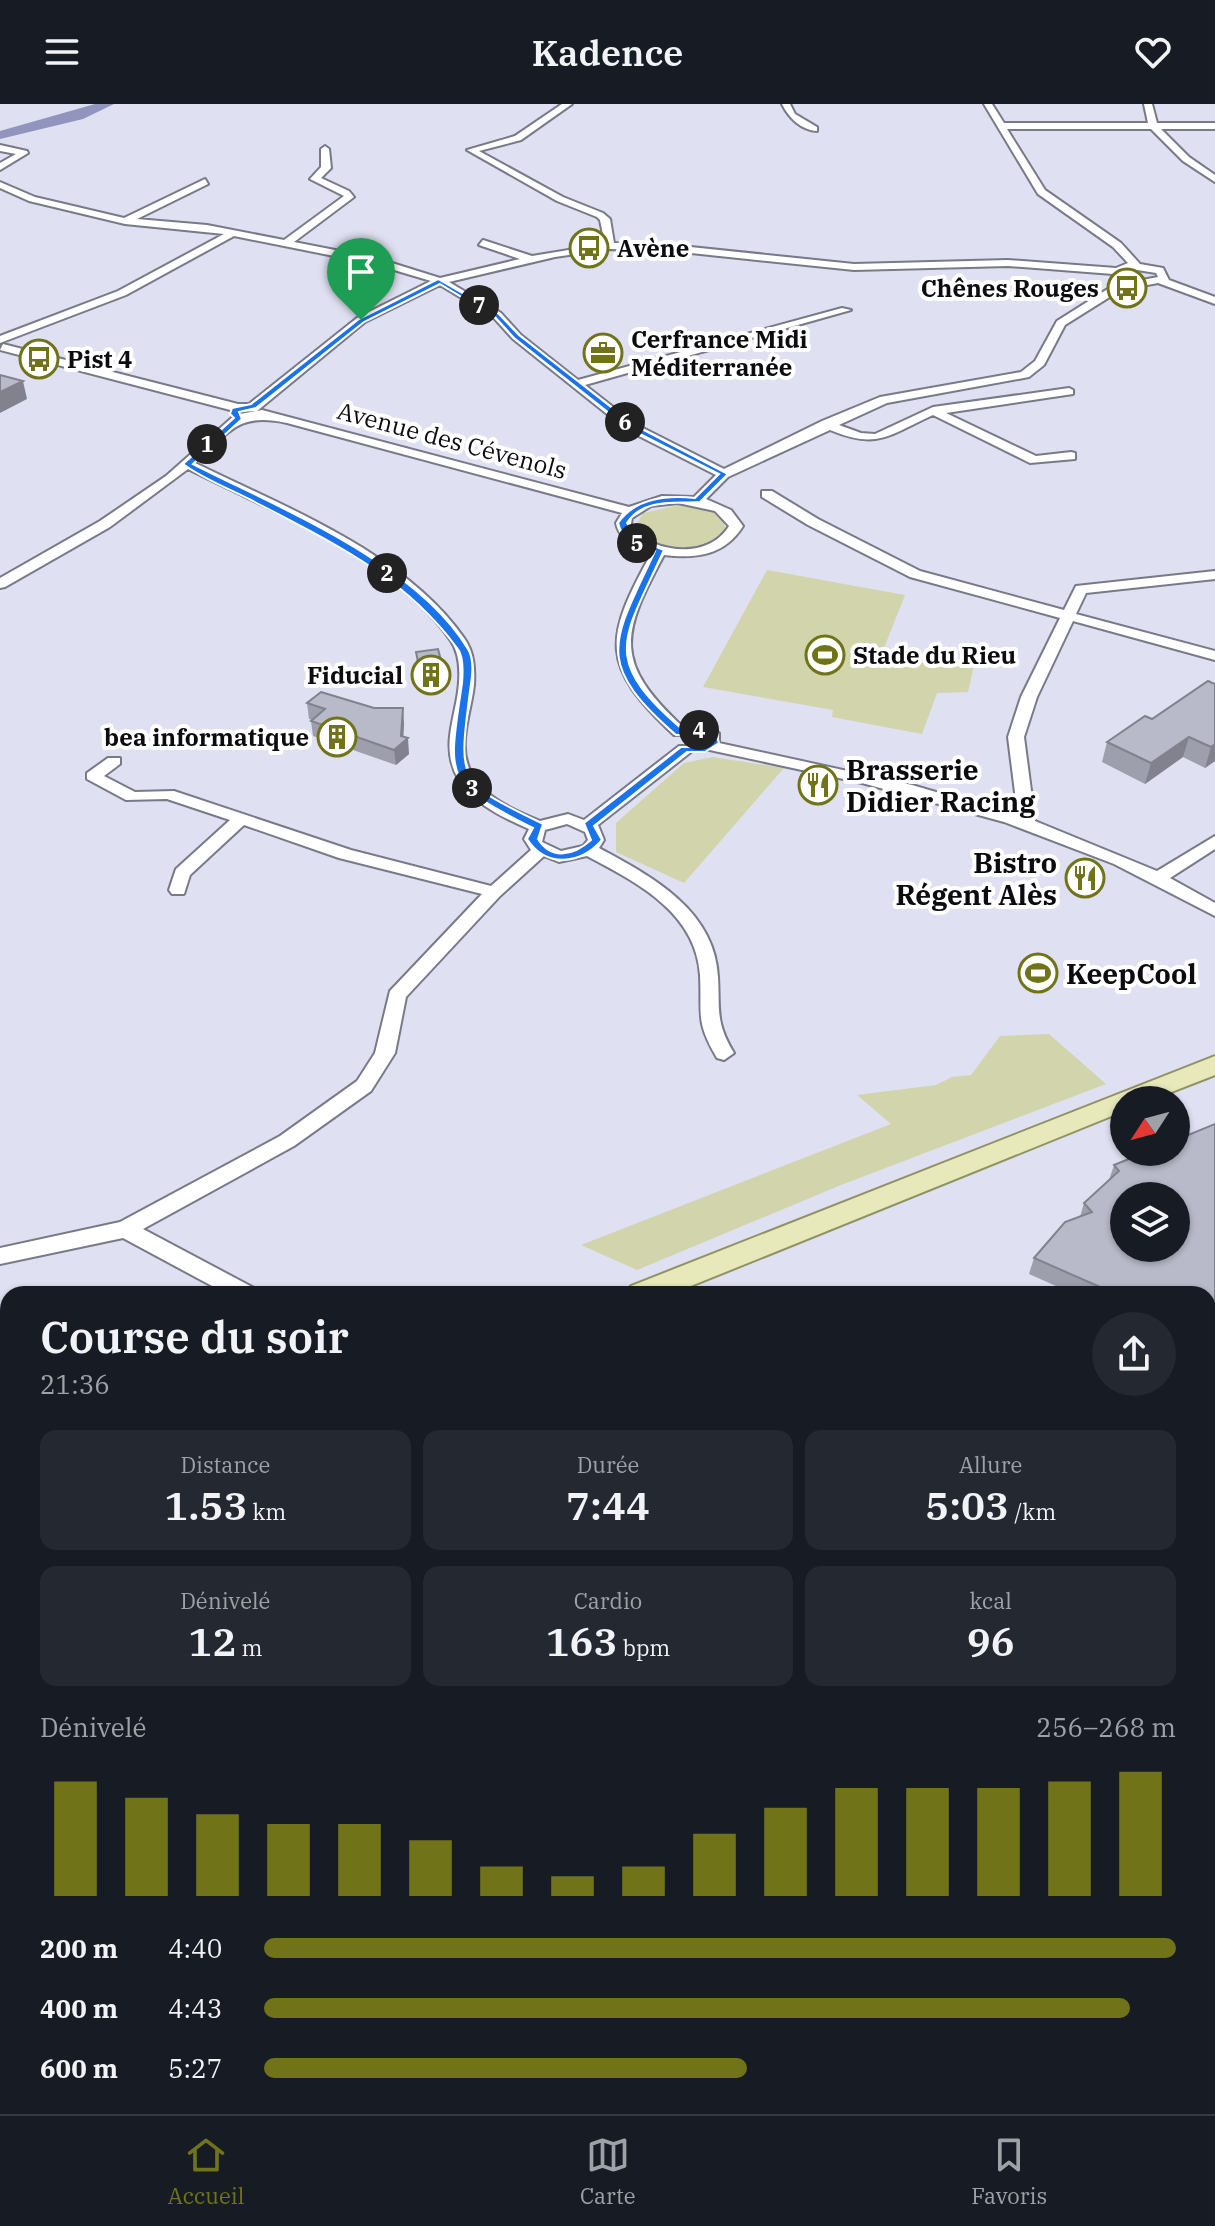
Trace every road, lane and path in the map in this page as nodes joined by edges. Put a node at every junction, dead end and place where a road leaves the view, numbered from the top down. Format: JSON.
{"nodes":[{"id":1,"x":568,"y":104,"type":"edge"},
{"id":2,"x":786,"y":104,"type":"edge"},
{"id":3,"x":988,"y":104,"type":"edge"},
{"id":4,"x":1148,"y":104,"type":"edge"},
{"id":5,"x":1002,"y":126,"type":"junction"},
{"id":6,"x":1153,"y":126,"type":"junction"},
{"id":7,"x":1215,"y":126,"type":"edge"},
{"id":8,"x":814,"y":129,"type":"dead end"},
{"id":9,"x":0,"y":148,"type":"edge"},
{"id":10,"x":325,"y":149,"type":"dead end"},
{"id":11,"x":0,"y":167,"type":"edge"},
{"id":12,"x":1215,"y":179,"type":"edge"},
{"id":13,"x":205,"y":182,"type":"dead end"},
{"id":14,"x":0,"y":185,"type":"edge"},
{"id":15,"x":6,"y":192,"type":"edge"},
{"id":16,"x":125,"y":221,"type":"junction"},
{"id":17,"x":233,"y":233,"type":"junction"},
{"id":18,"x":286,"y":243,"type":"junction"},
{"id":19,"x":483,"y":243,"type":"dead end"},
{"id":20,"x":610,"y":246,"type":"junction"},
{"id":21,"x":529,"y":259,"type":"junction"},
{"id":22,"x":1136,"y":266,"type":"junction"},
{"id":23,"x":1117,"y":271,"type":"junction"},
{"id":24,"x":440,"y":281,"type":"junction"},
{"id":25,"x":1128,"y":281,"type":"junction"},
{"id":26,"x":1161,"y":281,"type":"junction"},
{"id":27,"x":1215,"y":301,"type":"edge"},
{"id":28,"x":846,"y":310,"type":"dead end"},
{"id":29,"x":1,"y":347,"type":"edge"},
{"id":30,"x":580,"y":383,"type":"junction"},
{"id":31,"x":1069,"y":392,"type":"dead end"},
{"id":32,"x":257,"y":410,"type":"junction"},
{"id":33,"x":933,"y":411,"type":"junction"},
{"id":34,"x":239,"y":413,"type":"junction"},
{"id":35,"x":826,"y":424,"type":"junction"},
{"id":36,"x":1071,"y":456,"type":"dead end"},
{"id":37,"x":187,"y":464,"type":"junction"},
{"id":38,"x":724,"y":474,"type":"junction"},
{"id":39,"x":767,"y":494,"type":"dead end"},
{"id":40,"x":697,"y":501,"type":"junction"},
{"id":41,"x":630,"y":511,"type":"junction"},
{"id":42,"x":660,"y":550,"type":"junction"},
{"id":43,"x":1215,"y":575,"type":"edge"},
{"id":44,"x":0,"y":584,"type":"edge"},
{"id":45,"x":1068,"y":618,"type":"junction"},
{"id":46,"x":1215,"y":656,"type":"edge"},
{"id":47,"x":682,"y":741,"type":"junction"},
{"id":48,"x":114,"y":761,"type":"dead end"},
{"id":49,"x":242,"y":818,"type":"junction"},
{"id":50,"x":1026,"y":823,"type":"junction"},
{"id":51,"x":588,"y":825,"type":"junction"},
{"id":52,"x":539,"y":827,"type":"junction"},
{"id":53,"x":1215,"y":841,"type":"edge"},
{"id":54,"x":589,"y":850,"type":"junction"},
{"id":55,"x":540,"y":851,"type":"junction"},
{"id":56,"x":1157,"y":879,"type":"junction"},
{"id":57,"x":178,"y":890,"type":"dead end"},
{"id":58,"x":494,"y":892,"type":"junction"},
{"id":59,"x":1215,"y":910,"type":"edge"},
{"id":60,"x":724,"y":1053,"type":"dead end"},
{"id":61,"x":1215,"y":1065,"type":"edge"},
{"id":62,"x":1215,"y":1081,"type":"edge"},
{"id":63,"x":1190,"y":1091,"type":"edge"},
{"id":64,"x":1110,"y":1123,"type":"edge"},
{"id":65,"x":125,"y":1229,"type":"junction"},
{"id":66,"x":808,"y":1229,"type":"junction"},
{"id":67,"x":0,"y":1256,"type":"edge"},
{"id":68,"x":231,"y":1286,"type":"edge"},
{"id":69,"x":662,"y":1286,"type":"edge"}],
"edges":[{"from":1,"to":20,"type":"street"},
{"from":2,"to":8,"type":"street"},
{"from":3,"to":5,"type":"street"},
{"from":4,"to":6,"type":"street"},
{"from":5,"to":6,"type":"street"},
{"from":5,"to":22,"type":"street"},
{"from":6,"to":7,"type":"street"},
{"from":6,"to":12,"type":"street"},
{"from":9,"to":11,"type":"street"},
{"from":10,"to":18,"type":"street"},
{"from":13,"to":16,"type":"street"},
{"from":14,"to":15,"type":"street"},
{"from":15,"to":16,"type":"street"},
{"from":16,"to":17,"type":"street"},
{"from":17,"to":18,"type":"street"},
{"from":17,"to":29,"type":"street"},
{"from":18,"to":24,"type":"street"},
{"from":19,"to":21,"type":"street"},
{"from":20,"to":21,"type":"street"},
{"from":20,"to":23,"type":"street"},
{"from":21,"to":24,"type":"street"},
{"from":22,"to":23,"type":"street"},
{"from":22,"to":26,"type":"street"},
{"from":23,"to":25,"type":"street"},
{"from":24,"to":30,"type":"street"},
{"from":24,"to":32,"type":"street"},
{"from":25,"to":26,"type":"street"},
{"from":25,"to":35,"type":"street"},
{"from":26,"to":27,"type":"street"},
{"from":28,"to":30,"type":"street"},
{"from":29,"to":34,"type":"street"},
{"from":30,"to":38,"type":"street"},
{"from":31,"to":33,"type":"street"},
{"from":32,"to":34,"type":"street"},
{"from":32,"to":41,"type":"street","name":"Avenue des Cévenols"},
{"from":33,"to":35,"type":"street"},
{"from":33,"to":36,"type":"street"},
{"from":34,"to":37,"type":"street"},
{"from":35,"to":38,"type":"street"},
{"from":37,"to":44,"type":"street"},
{"from":37,"to":52,"type":"street"},
{"from":38,"to":40,"type":"street"},
{"from":39,"to":45,"type":"street"},
{"from":40,"to":41,"type":"street"},
{"from":40,"to":42,"type":"street"},
{"from":41,"to":42,"type":"street"},
{"from":42,"to":47,"type":"street"},
{"from":43,"to":45,"type":"street"},
{"from":45,"to":46,"type":"street"},
{"from":45,"to":50,"type":"street"},
{"from":47,"to":50,"type":"street"},
{"from":47,"to":51,"type":"street"},
{"from":48,"to":49,"type":"street"},
{"from":49,"to":57,"type":"street"},
{"from":49,"to":58,"type":"street"},
{"from":50,"to":56,"type":"street"},
{"from":51,"to":52,"type":"street"},
{"from":51,"to":54,"type":"street"},
{"from":52,"to":55,"type":"street"},
{"from":53,"to":56,"type":"street"},
{"from":54,"to":55,"type":"street"},
{"from":54,"to":60,"type":"street"},
{"from":55,"to":58,"type":"street"},
{"from":56,"to":59,"type":"street"},
{"from":58,"to":65,"type":"street"},
{"from":61,"to":66,"type":"main road"},
{"from":62,"to":63,"type":"main road"},
{"from":64,"to":66,"type":"main road"},
{"from":65,"to":67,"type":"street"},
{"from":65,"to":68,"type":"street"},
{"from":66,"to":69,"type":"main road"}]}
